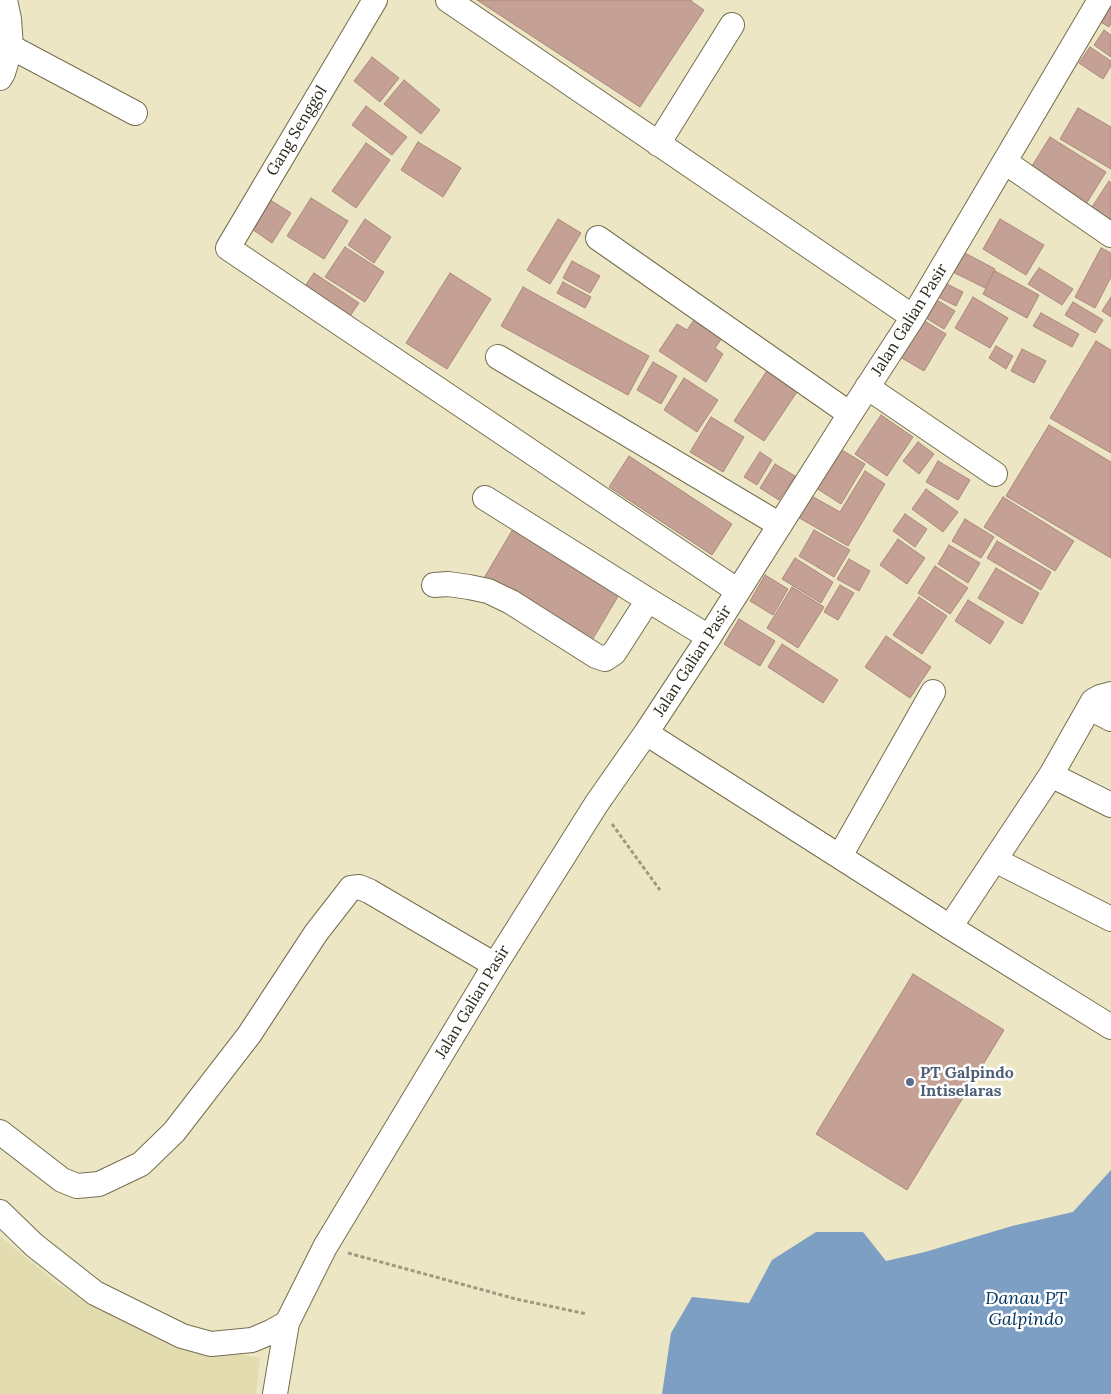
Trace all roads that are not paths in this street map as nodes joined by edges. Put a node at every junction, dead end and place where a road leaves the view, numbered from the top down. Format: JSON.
{"nodes":[{"id":1,"x":5,"y":0,"type":"edge"},
{"id":2,"x":375,"y":0,"type":"edge"},
{"id":3,"x":448,"y":0,"type":"edge"},
{"id":4,"x":1100,"y":0,"type":"edge"},
{"id":5,"x":732,"y":25,"type":"dead end"},
{"id":6,"x":10,"y":47,"type":"junction"},
{"id":7,"x":0,"y":78,"type":"edge"},
{"id":8,"x":135,"y":113,"type":"dead end"},
{"id":9,"x":658,"y":144,"type":"junction"},
{"id":10,"x":1005,"y":162,"type":"junction"},
{"id":11,"x":1111,"y":234,"type":"edge"},
{"id":12,"x":598,"y":238,"type":"dead end"},
{"id":13,"x":913,"y":317,"type":"junction"},
{"id":14,"x":498,"y":356,"type":"dead end"},
{"id":15,"x":867,"y":386,"type":"junction"},
{"id":16,"x":850,"y":414,"type":"junction"},
{"id":17,"x":995,"y":474,"type":"dead end"},
{"id":18,"x":485,"y":498,"type":"dead end"},
{"id":19,"x":780,"y":525,"type":"junction"},
{"id":20,"x":434,"y":585,"type":"dead end"},
{"id":21,"x":738,"y":591,"type":"junction"},
{"id":22,"x":648,"y":600,"type":"junction"},
{"id":23,"x":709,"y":637,"type":"junction"},
{"id":24,"x":933,"y":692,"type":"dead end"},
{"id":25,"x":1111,"y":694,"type":"edge"},
{"id":26,"x":1090,"y":708,"type":"junction"},
{"id":27,"x":1111,"y":719,"type":"edge"},
{"id":28,"x":646,"y":733,"type":"junction"},
{"id":29,"x":1051,"y":775,"type":"junction"},
{"id":30,"x":1111,"y":805,"type":"edge"},
{"id":31,"x":840,"y":856,"type":"junction"},
{"id":32,"x":996,"y":860,"type":"junction"},
{"id":33,"x":1111,"y":919,"type":"edge"},
{"id":34,"x":950,"y":927,"type":"junction"},
{"id":35,"x":495,"y":964,"type":"junction"},
{"id":36,"x":1111,"y":1028,"type":"edge"},
{"id":37,"x":0,"y":1132,"type":"edge"},
{"id":38,"x":0,"y":1212,"type":"edge"},
{"id":39,"x":287,"y":1323,"type":"junction"},
{"id":40,"x":275,"y":1394,"type":"edge"}],
"edges":[{"from":1,"to":6,"type":"street"},
{"from":2,"to":21,"type":"street","name":"Gang Senggol"},
{"from":3,"to":9,"type":"street"},
{"from":4,"to":10,"type":"street","name":"Jalan Galian Pasir"},
{"from":5,"to":9,"type":"street"},
{"from":6,"to":7,"type":"street"},
{"from":6,"to":8,"type":"street"},
{"from":9,"to":13,"type":"street"},
{"from":10,"to":11,"type":"street"},
{"from":10,"to":13,"type":"street","name":"Jalan Galian Pasir"},
{"from":12,"to":16,"type":"street"},
{"from":13,"to":15,"type":"street","name":"Jalan Galian Pasir"},
{"from":14,"to":19,"type":"street"},
{"from":15,"to":16,"type":"street","name":"Jalan Galian Pasir"},
{"from":15,"to":17,"type":"street"},
{"from":16,"to":19,"type":"street","name":"Jalan Galian Pasir"},
{"from":18,"to":22,"type":"street"},
{"from":19,"to":21,"type":"street","name":"Jalan Galian Pasir"},
{"from":20,"to":22,"type":"street"},
{"from":21,"to":23,"type":"street","name":"Jalan Galian Pasir"},
{"from":22,"to":23,"type":"street"},
{"from":23,"to":28,"type":"street","name":"Jalan Galian Pasir"},
{"from":24,"to":31,"type":"street"},
{"from":25,"to":26,"type":"street"},
{"from":26,"to":27,"type":"street"},
{"from":26,"to":29,"type":"street"},
{"from":28,"to":31,"type":"street"},
{"from":28,"to":35,"type":"street","name":"Jalan Galian Pasir"},
{"from":29,"to":30,"type":"street"},
{"from":29,"to":32,"type":"street"},
{"from":31,"to":34,"type":"street"},
{"from":32,"to":33,"type":"street"},
{"from":32,"to":34,"type":"street"},
{"from":34,"to":36,"type":"street"},
{"from":35,"to":37,"type":"street"},
{"from":35,"to":39,"type":"street","name":"Jalan Galian Pasir"},
{"from":38,"to":39,"type":"street"},
{"from":39,"to":40,"type":"street","name":"Jalan Galian Pasir"}]}
